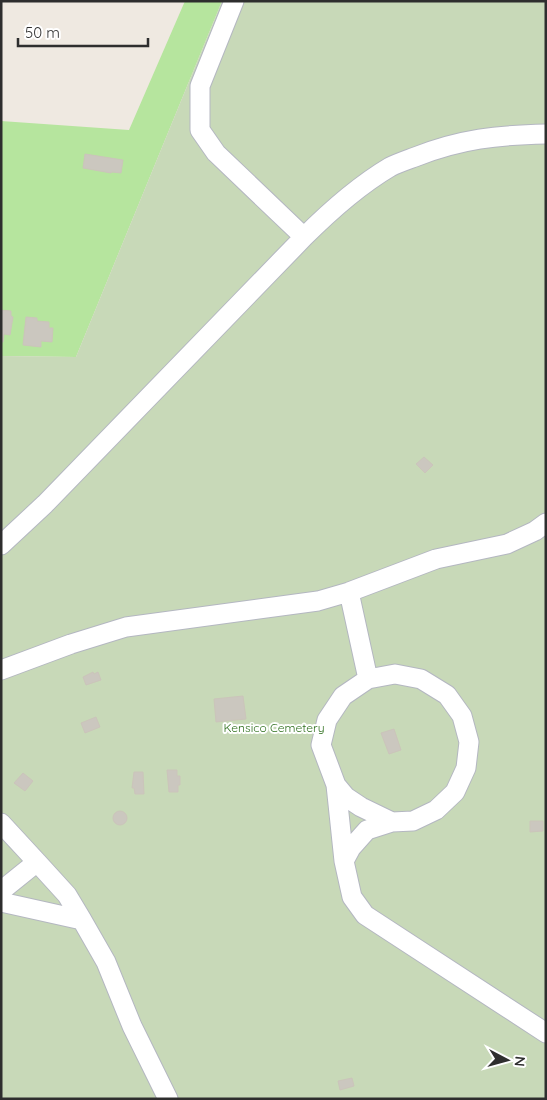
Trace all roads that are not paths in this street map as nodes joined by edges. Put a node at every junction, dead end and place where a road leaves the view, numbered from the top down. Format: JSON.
{"nodes":[{"id":1,"x":234,"y":1,"type":"edge"},
{"id":2,"x":546,"y":134,"type":"edge"},
{"id":3,"x":304,"y":237,"type":"junction"},
{"id":4,"x":546,"y":523,"type":"edge"},
{"id":5,"x":1,"y":545,"type":"edge"},
{"id":6,"x":349,"y":592,"type":"junction"},
{"id":7,"x":1,"y":670,"type":"edge"},
{"id":8,"x":368,"y":679,"type":"junction"},
{"id":9,"x":336,"y":785,"type":"junction"},
{"id":10,"x":392,"y":822,"type":"junction"},
{"id":11,"x":1,"y":823,"type":"edge"},
{"id":12,"x":344,"y":861,"type":"junction"},
{"id":13,"x":37,"y":862,"type":"junction"},
{"id":14,"x":1,"y":891,"type":"edge"},
{"id":15,"x":1,"y":902,"type":"edge"},
{"id":16,"x":82,"y":920,"type":"junction"},
{"id":17,"x":546,"y":1033,"type":"edge"},
{"id":18,"x":168,"y":1099,"type":"edge"}],
"edges":[{"from":1,"to":3,"type":"lane"},
{"from":2,"to":3,"type":"lane"},
{"from":3,"to":5,"type":"lane"},
{"from":4,"to":6,"type":"lane"},
{"from":6,"to":7,"type":"lane"},
{"from":6,"to":8,"type":"lane"},
{"from":8,"to":9,"type":"lane"},
{"from":8,"to":10,"type":"lane"},
{"from":9,"to":10,"type":"lane"},
{"from":9,"to":12,"type":"lane"},
{"from":10,"to":12,"type":"lane"},
{"from":11,"to":13,"type":"lane"},
{"from":12,"to":17,"type":"lane"},
{"from":13,"to":14,"type":"lane"},
{"from":13,"to":16,"type":"lane"},
{"from":15,"to":16,"type":"lane"},
{"from":16,"to":18,"type":"lane"}]}
